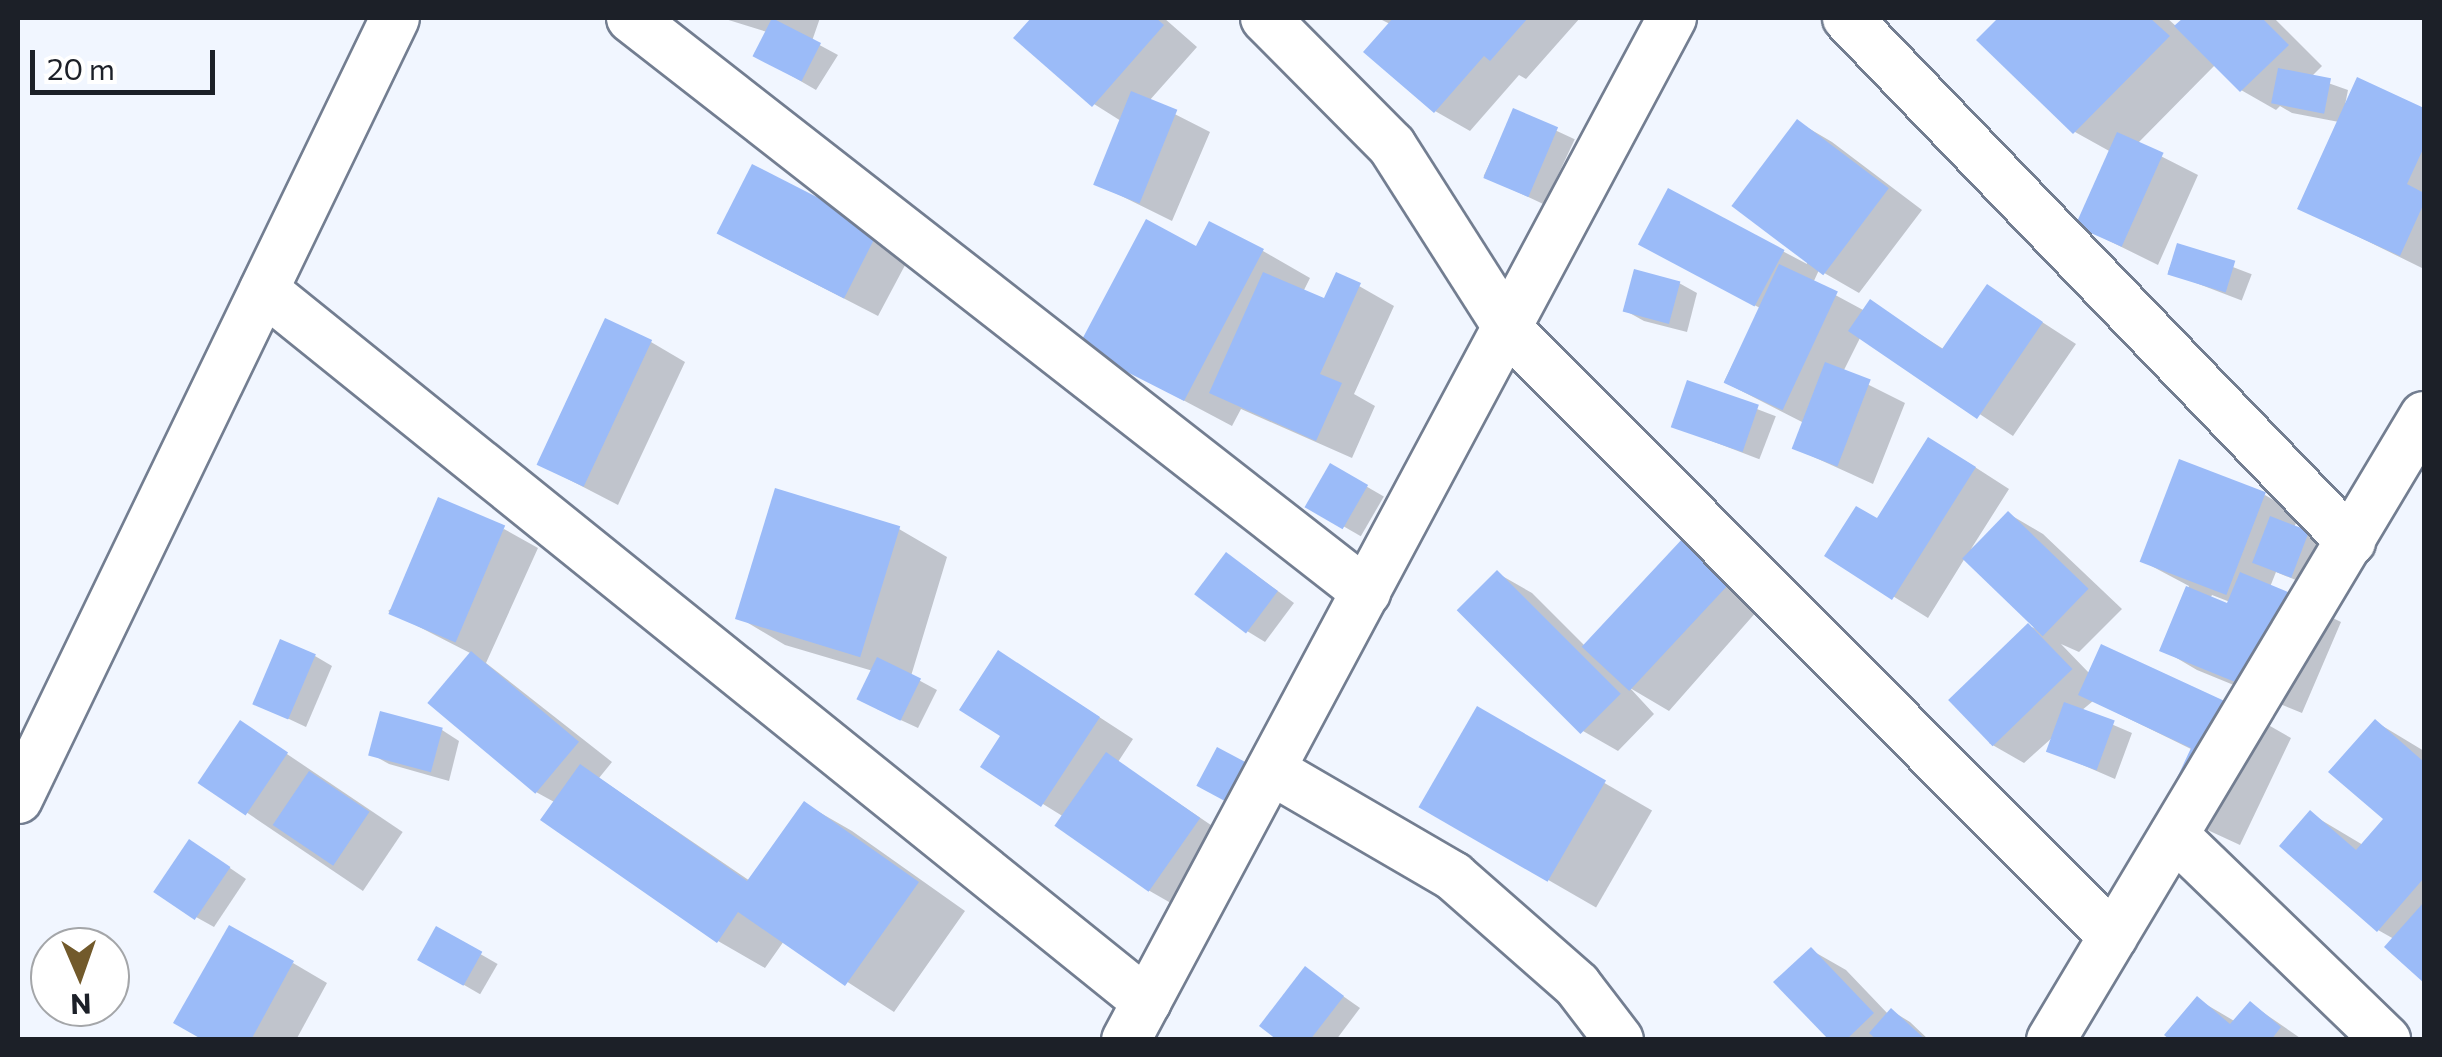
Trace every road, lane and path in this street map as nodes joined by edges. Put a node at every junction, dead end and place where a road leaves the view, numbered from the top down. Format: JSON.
{"nodes":[{"id":1,"x":395,"y":18,"type":"edge"},
{"id":2,"x":631,"y":18,"type":"edge"},
{"id":3,"x":1265,"y":18,"type":"edge"},
{"id":4,"x":1672,"y":18,"type":"edge"},
{"id":5,"x":1847,"y":18,"type":"edge"},
{"id":6,"x":264,"y":290,"type":"junction"},
{"id":7,"x":1508,"y":330,"type":"junction"},
{"id":8,"x":2424,"y":416,"type":"edge"},
{"id":9,"x":2351,"y":542,"type":"junction"},
{"id":10,"x":1366,"y":592,"type":"junction"},
{"id":11,"x":1271,"y":770,"type":"junction"},
{"id":12,"x":18,"y":799,"type":"edge"},
{"id":13,"x":2174,"y":834,"type":"junction"},
{"id":14,"x":2112,"y":937,"type":"junction"},
{"id":15,"x":1136,"y":1021,"type":"edge"},
{"id":16,"x":1620,"y":1040,"type":"edge"},
{"id":17,"x":2050,"y":1040,"type":"edge"},
{"id":18,"x":2386,"y":1040,"type":"edge"}],
"edges":[{"from":1,"to":6,"type":"street"},
{"from":2,"to":10,"type":"street"},
{"from":3,"to":7,"type":"street"},
{"from":4,"to":7,"type":"street"},
{"from":5,"to":9,"type":"street"},
{"from":6,"to":12,"type":"street"},
{"from":6,"to":15,"type":"street"},
{"from":7,"to":10,"type":"street"},
{"from":7,"to":14,"type":"street"},
{"from":8,"to":9,"type":"street"},
{"from":9,"to":13,"type":"street"},
{"from":10,"to":11,"type":"street"},
{"from":11,"to":15,"type":"street"},
{"from":11,"to":16,"type":"street"},
{"from":13,"to":14,"type":"street"},
{"from":13,"to":18,"type":"street"},
{"from":14,"to":17,"type":"street"}]}
